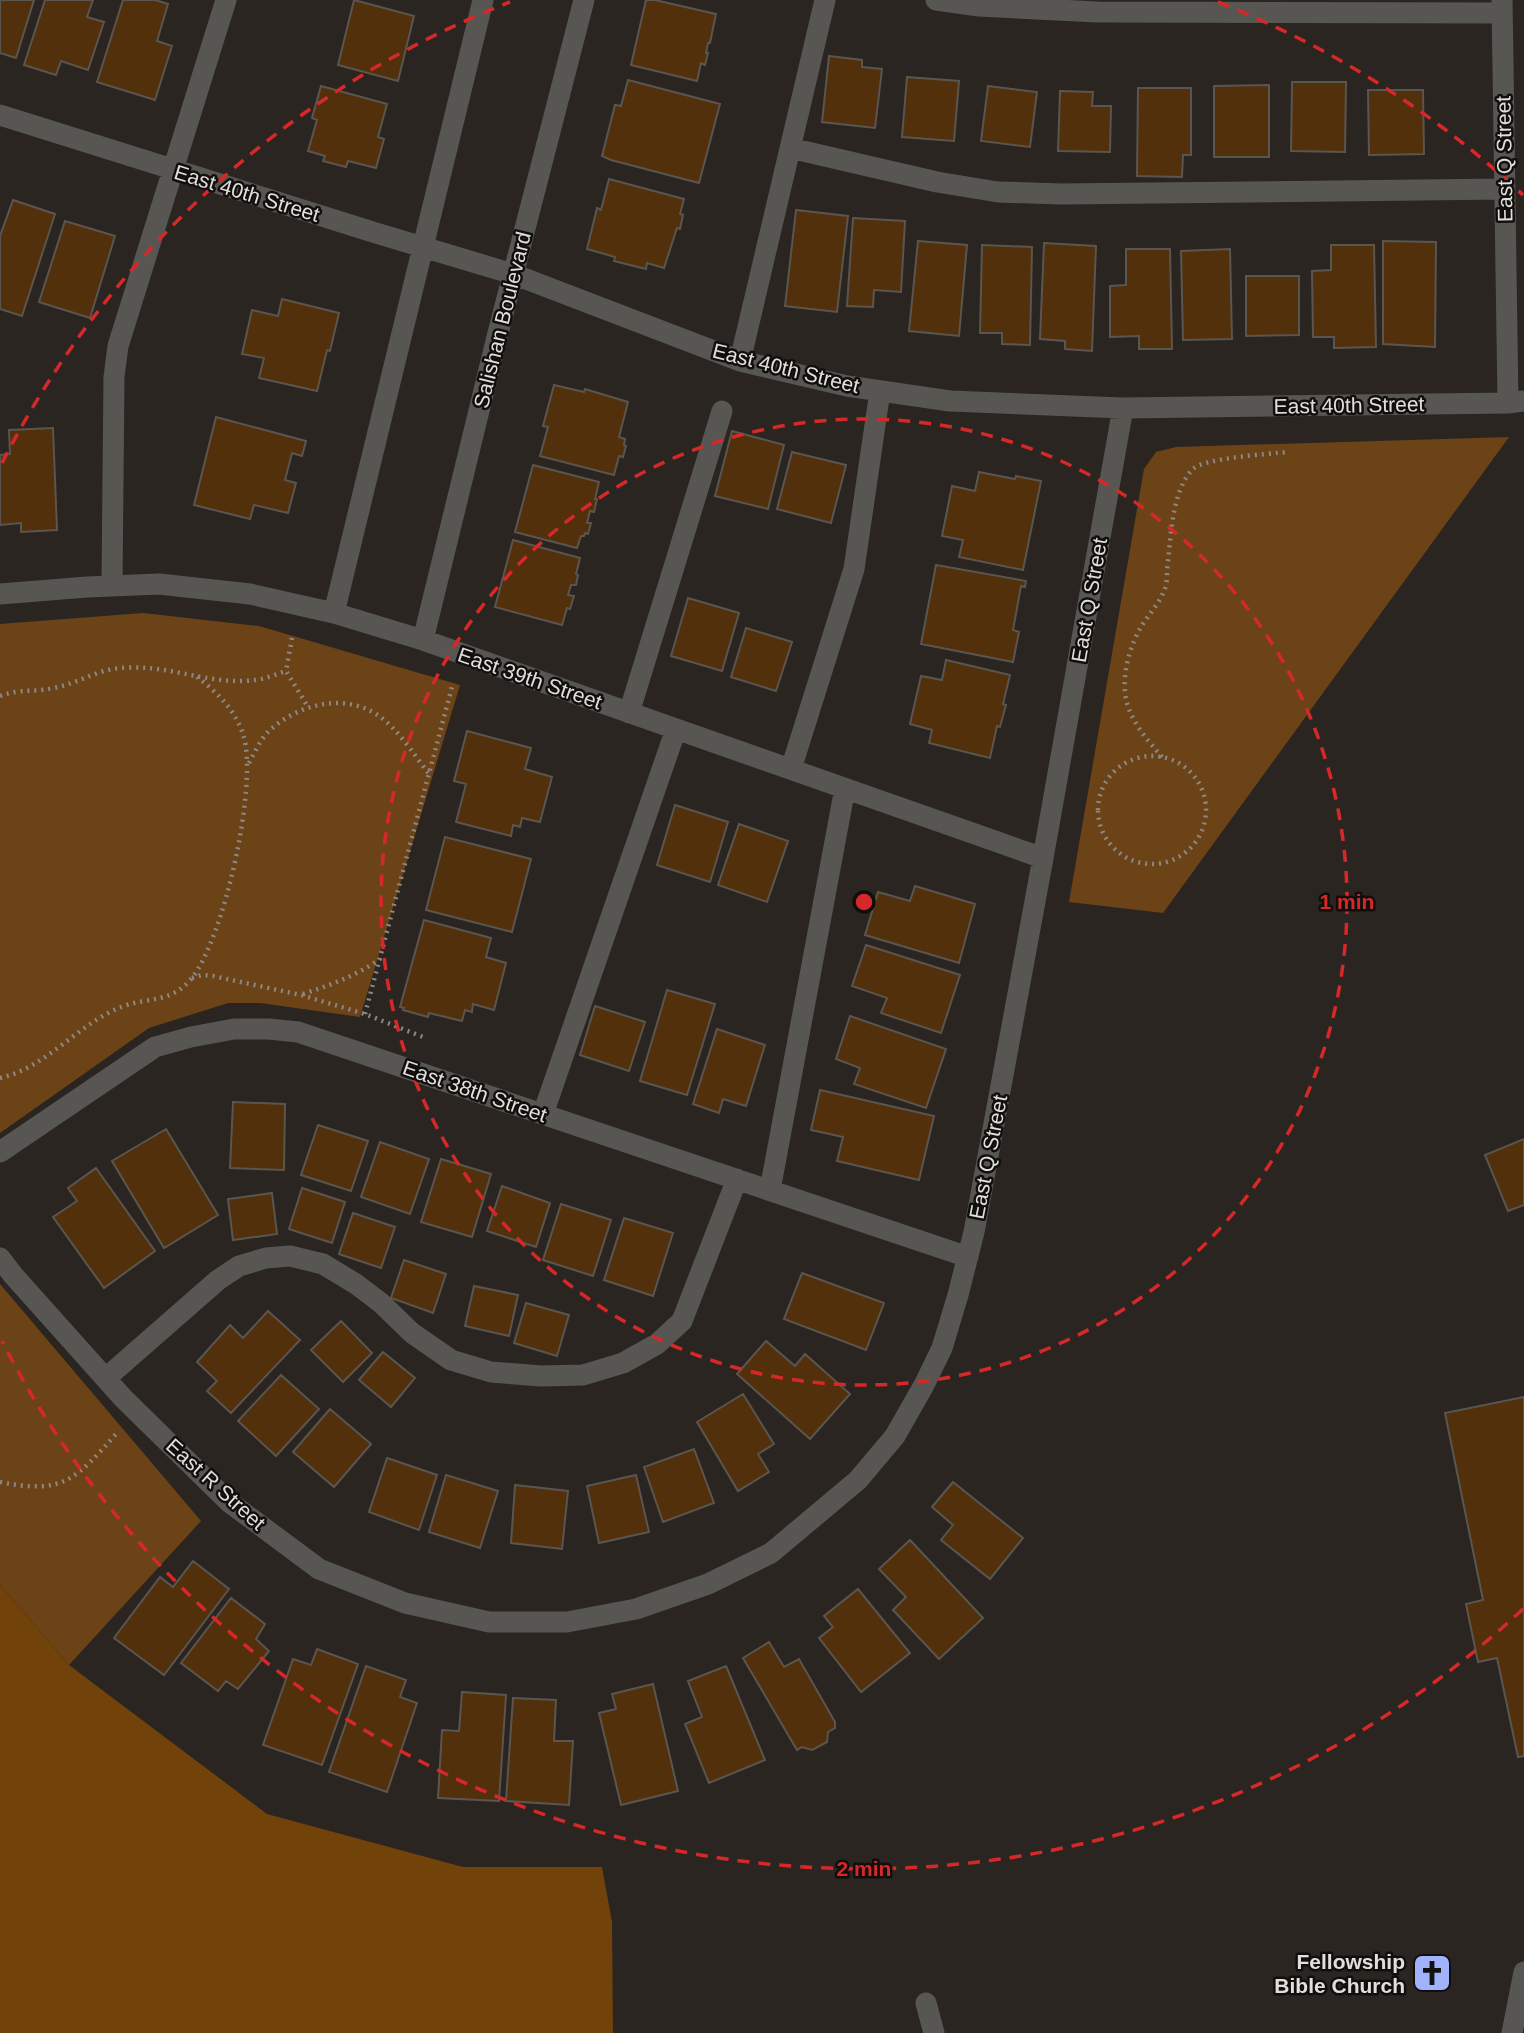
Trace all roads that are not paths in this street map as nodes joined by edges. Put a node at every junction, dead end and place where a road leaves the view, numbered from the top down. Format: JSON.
{"nodes":[{"id":1,"x":226,"y":0,"type":"edge"},
{"id":2,"x":483,"y":0,"type":"edge"},
{"id":3,"x":584,"y":0,"type":"edge"},
{"id":4,"x":825,"y":0,"type":"edge"},
{"id":5,"x":936,"y":0,"type":"edge"},
{"id":6,"x":1127,"y":6,"type":"edge"},
{"id":7,"x":1502,"y":6,"type":"edge"},
{"id":8,"x":0,"y":115,"type":"edge"},
{"id":9,"x":790,"y":148,"type":"junction"},
{"id":10,"x":173,"y":169,"type":"junction"},
{"id":11,"x":1505,"y":189,"type":"junction"},
{"id":12,"x":424,"y":248,"type":"junction"},
{"id":13,"x":513,"y":274,"type":"junction"},
{"id":14,"x":740,"y":361,"type":"junction"},
{"id":15,"x":880,"y":391,"type":"junction"},
{"id":16,"x":1516,"y":402,"type":"edge"},
{"id":17,"x":1123,"y":408,"type":"junction"},
{"id":18,"x":722,"y":411,"type":"dead end"},
{"id":19,"x":112,"y":585,"type":"junction"},
{"id":20,"x":0,"y":594,"type":"edge"},
{"id":21,"x":334,"y":613,"type":"junction"},
{"id":22,"x":423,"y":640,"type":"junction"},
{"id":23,"x":629,"y":713,"type":"junction"},
{"id":24,"x":676,"y":729,"type":"junction"},
{"id":25,"x":791,"y":769,"type":"junction"},
{"id":26,"x":845,"y":788,"type":"junction"},
{"id":27,"x":1043,"y":858,"type":"junction"},
{"id":28,"x":542,"y":1114,"type":"junction"},
{"id":29,"x":0,"y":1152,"type":"edge"},
{"id":30,"x":737,"y":1179,"type":"junction"},
{"id":31,"x":769,"y":1190,"type":"junction"},
{"id":32,"x":968,"y":1257,"type":"junction"},
{"id":33,"x":0,"y":1258,"type":"edge"},
{"id":34,"x":106,"y":1378,"type":"junction"},
{"id":35,"x":489,"y":1622,"type":"joint"},
{"id":36,"x":1524,"y":1972,"type":"edge"},
{"id":37,"x":926,"y":2003,"type":"dead end"},
{"id":38,"x":934,"y":2033,"type":"edge"},
{"id":39,"x":1512,"y":2033,"type":"edge"}],
"edges":[{"from":1,"to":10,"type":"street"},
{"from":2,"to":12,"type":"street"},
{"from":3,"to":13,"type":"street","name":"Salishan Boulevard"},
{"from":4,"to":9,"type":"street"},
{"from":5,"to":6,"type":"street"},
{"from":6,"to":7,"type":"street"},
{"from":7,"to":11,"type":"street","name":"East Q Street"},
{"from":8,"to":10,"type":"street","name":"East 40th Street"},
{"from":9,"to":11,"type":"street"},
{"from":9,"to":14,"type":"street"},
{"from":10,"to":12,"type":"street","name":"East 40th Street"},
{"from":10,"to":19,"type":"street"},
{"from":11,"to":16,"type":"street","name":"East Q Street"},
{"from":12,"to":13,"type":"street","name":"East 40th Street"},
{"from":12,"to":21,"type":"street"},
{"from":13,"to":14,"type":"street","name":"East 40th Street"},
{"from":13,"to":22,"type":"street","name":"Salishan Boulevard"},
{"from":14,"to":15,"type":"street","name":"East 40th Street"},
{"from":15,"to":17,"type":"street","name":"East 40th Street"},
{"from":15,"to":25,"type":"street"},
{"from":16,"to":17,"type":"street","name":"East 40th Street"},
{"from":17,"to":27,"type":"street","name":"East Q Street"},
{"from":18,"to":23,"type":"street"},
{"from":19,"to":20,"type":"street","name":"East 39th Street"},
{"from":19,"to":21,"type":"street","name":"East 39th Street"},
{"from":21,"to":22,"type":"street","name":"East 39th Street"},
{"from":22,"to":23,"type":"street","name":"East 39th Street"},
{"from":23,"to":24,"type":"street","name":"East 39th Street"},
{"from":24,"to":25,"type":"street","name":"East 39th Street"},
{"from":24,"to":28,"type":"street"},
{"from":25,"to":26,"type":"street","name":"East 39th Street"},
{"from":26,"to":27,"type":"street","name":"East 39th Street"},
{"from":26,"to":31,"type":"street"},
{"from":27,"to":32,"type":"street","name":"East Q Street"},
{"from":28,"to":29,"type":"street","name":"East 38th Street"},
{"from":28,"to":30,"type":"street","name":"East 38th Street"},
{"from":30,"to":31,"type":"street","name":"East 38th Street"},
{"from":30,"to":34,"type":"street"},
{"from":31,"to":32,"type":"street","name":"East 38th Street"},
{"from":32,"to":35,"type":"street","name":"East Q Street"},
{"from":33,"to":34,"type":"street","name":"East R Street"},
{"from":34,"to":35,"type":"street","name":"East R Street"},
{"from":36,"to":39,"type":"street"},
{"from":37,"to":38,"type":"street"}]}
